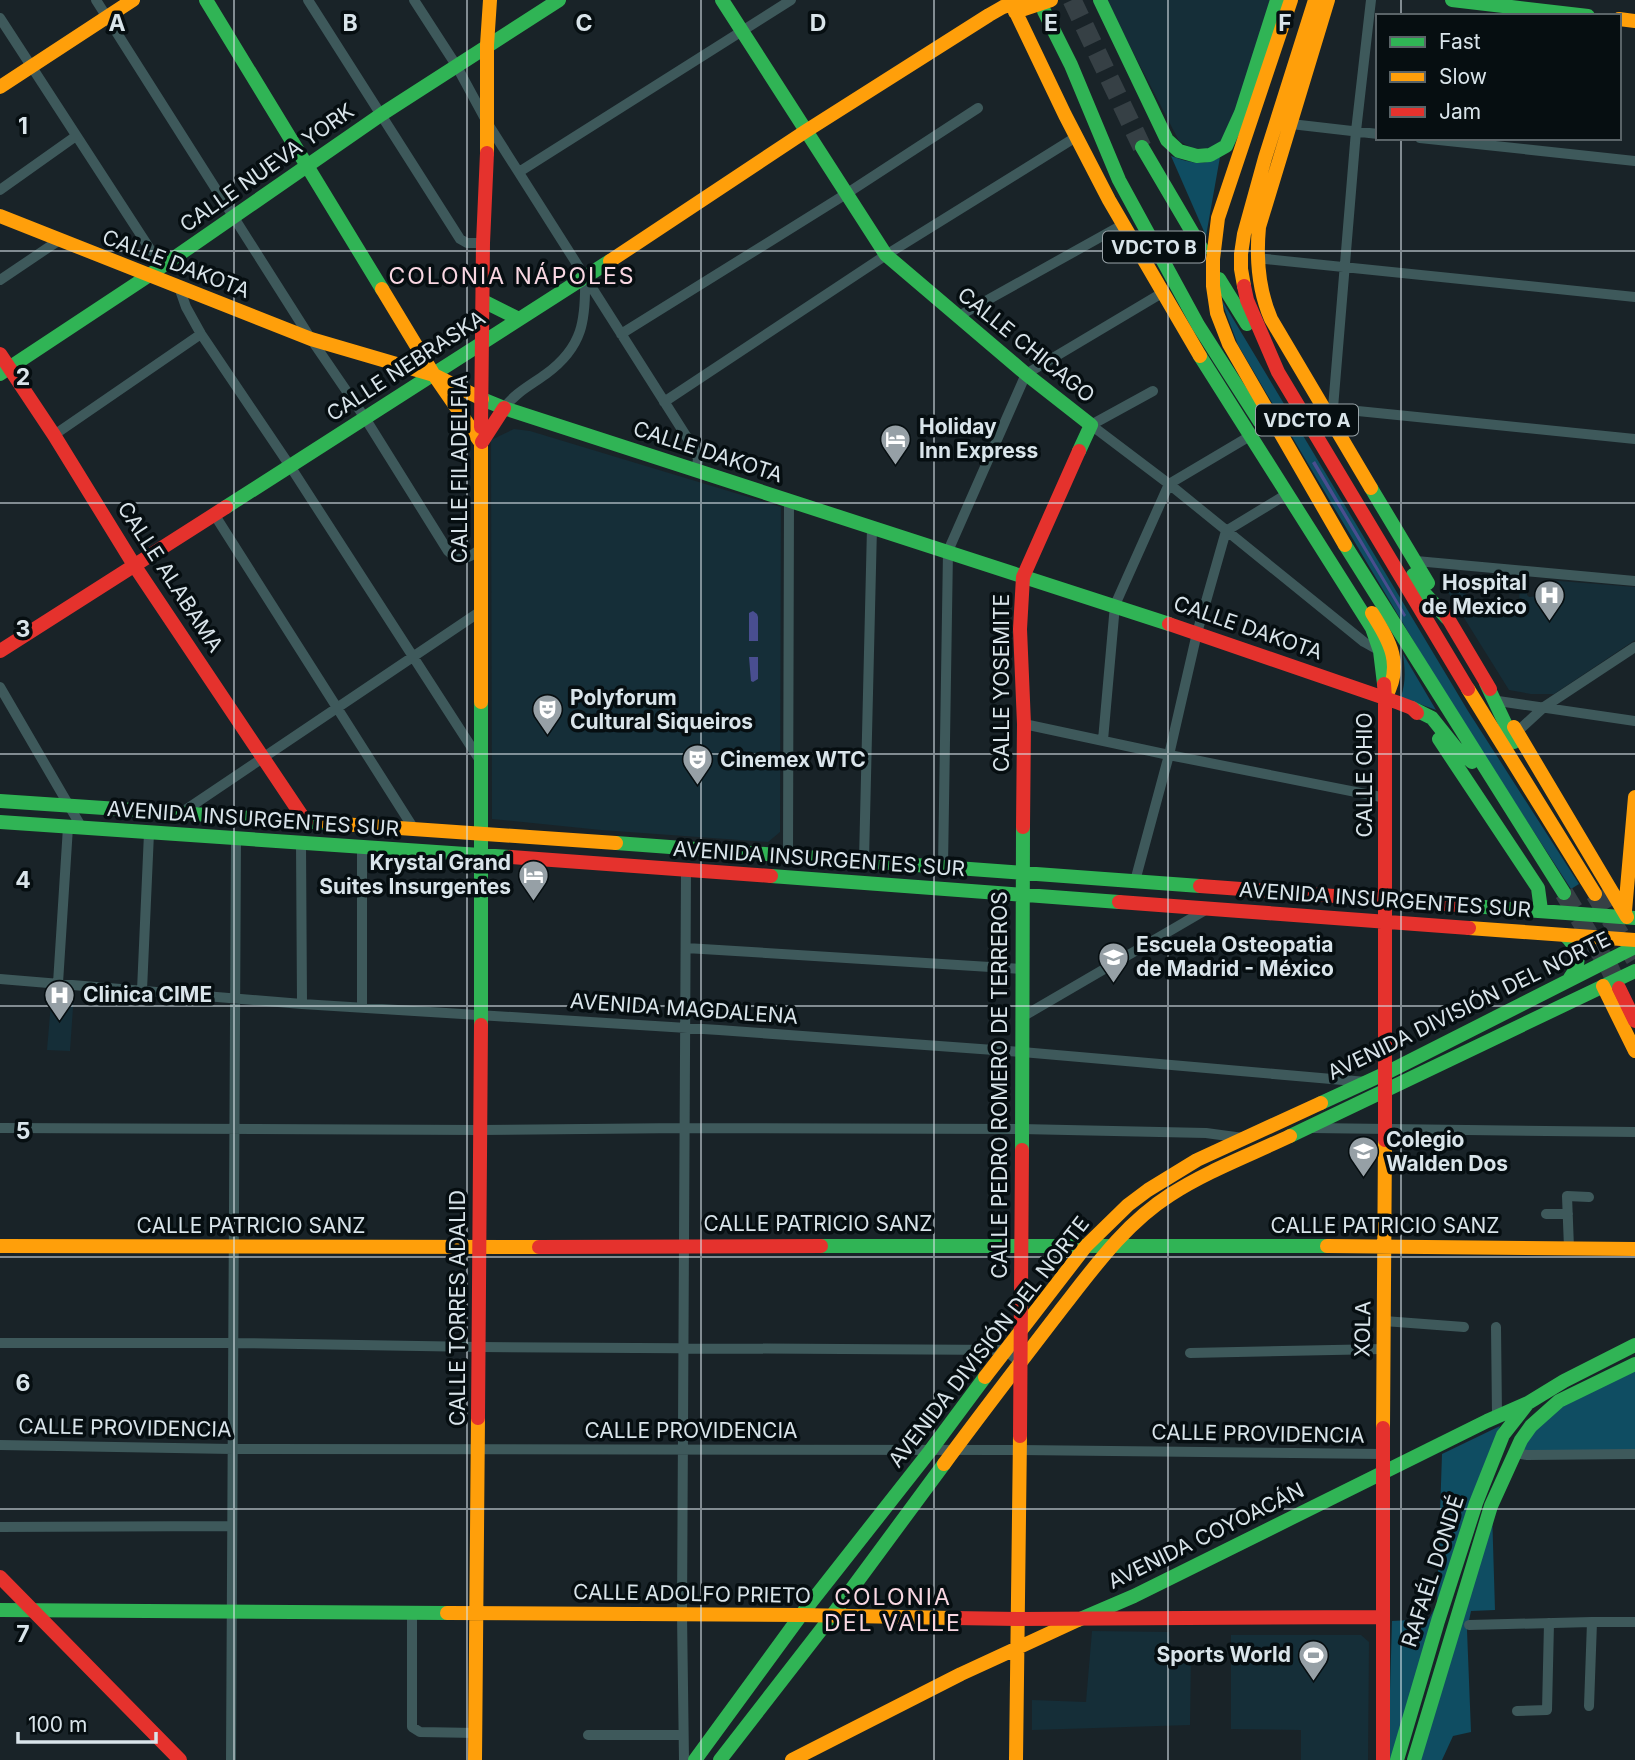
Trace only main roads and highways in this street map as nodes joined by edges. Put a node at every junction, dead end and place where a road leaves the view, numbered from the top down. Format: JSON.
{"nodes":[{"id":1,"x":133,"y":0,"type":"edge"},
{"id":2,"x":206,"y":0,"type":"edge"},
{"id":3,"x":490,"y":0,"type":"edge"},
{"id":4,"x":559,"y":0,"type":"edge"},
{"id":5,"x":722,"y":0,"type":"edge"},
{"id":6,"x":1100,"y":0,"type":"edge"},
{"id":7,"x":1277,"y":0,"type":"edge"},
{"id":8,"x":1291,"y":0,"type":"edge"},
{"id":9,"x":1315,"y":0,"type":"edge"},
{"id":10,"x":1328,"y":0,"type":"edge"},
{"id":11,"x":1452,"y":0,"type":"edge"},
{"id":12,"x":1018,"y":4,"type":"edge"},
{"id":13,"x":1048,"y":5,"type":"edge"},
{"id":14,"x":1571,"y":14,"type":"edge"},
{"id":15,"x":488,"y":45,"type":"junction"},
{"id":16,"x":0,"y":88,"type":"edge"},
{"id":17,"x":1258,"y":100,"type":"junction"},
{"id":18,"x":1239,"y":117,"type":"junction"},
{"id":19,"x":806,"y":131,"type":"junction"},
{"id":20,"x":1244,"y":142,"type":"junction"},
{"id":21,"x":1142,"y":147,"type":"tunnel mouth"},
{"id":22,"x":307,"y":166,"type":"junction"},
{"id":23,"x":0,"y":216,"type":"edge"},
{"id":24,"x":1207,"y":251,"type":"junction"},
{"id":25,"x":148,"y":276,"type":"junction"},
{"id":26,"x":1215,"y":280,"type":"junction"},
{"id":27,"x":483,"y":301,"type":"junction"},
{"id":28,"x":519,"y":319,"type":"junction"},
{"id":29,"x":483,"y":341,"type":"junction"},
{"id":30,"x":0,"y":354,"type":"edge"},
{"id":31,"x":4,"y":371,"type":"edge"},
{"id":32,"x":1278,"y":372,"type":"junction"},
{"id":33,"x":434,"y":375,"type":"junction"},
{"id":34,"x":481,"y":399,"type":"junction"},
{"id":35,"x":504,"y":408,"type":"junction"},
{"id":36,"x":1308,"y":421,"type":"junction"},
{"id":37,"x":1091,"y":425,"type":"joint"},
{"id":38,"x":481,"y":443,"type":"junction"},
{"id":39,"x":1297,"y":465,"type":"junction"},
{"id":40,"x":1328,"y":518,"type":"junction"},
{"id":41,"x":134,"y":565,"type":"junction"},
{"id":42,"x":1023,"y":577,"type":"junction"},
{"id":43,"x":1447,"y":618,"type":"junction"},
{"id":44,"x":0,"y":650,"type":"edge"},
{"id":45,"x":1486,"y":683,"type":"junction"},
{"id":46,"x":1385,"y":698,"type":"junction"},
{"id":47,"x":1412,"y":708,"type":"junction"},
{"id":48,"x":1491,"y":778,"type":"junction"},
{"id":49,"x":1635,"y":797,"type":"edge"},
{"id":50,"x":0,"y":800,"type":"edge"},
{"id":51,"x":1538,"y":801,"type":"junction"},
{"id":52,"x":0,"y":822,"type":"edge"},
{"id":53,"x":306,"y":822,"type":"junction"},
{"id":54,"x":481,"y":834,"type":"junction"},
{"id":55,"x":481,"y":855,"type":"junction"},
{"id":56,"x":1023,"y":873,"type":"junction"},
{"id":57,"x":1564,"y":893,"type":"tunnel mouth"},
{"id":58,"x":1595,"y":894,"type":"tunnel mouth"},
{"id":59,"x":1022,"y":895,"type":"junction"},
{"id":60,"x":1386,"y":898,"type":"junction"},
{"id":61,"x":1541,"y":911,"type":"junction"},
{"id":62,"x":1629,"y":916,"type":"edge"},
{"id":63,"x":1385,"y":921,"type":"junction"},
{"id":64,"x":1564,"y":935,"type":"junction"},
{"id":65,"x":1635,"y":940,"type":"edge"},
{"id":66,"x":1635,"y":947,"type":"edge"},
{"id":67,"x":1635,"y":971,"type":"edge"},
{"id":68,"x":1566,"y":981,"type":"junction"},
{"id":69,"x":1603,"y":986,"type":"junction"},
{"id":70,"x":1619,"y":988,"type":"tunnel mouth"},
{"id":71,"x":1635,"y":1021,"type":"edge"},
{"id":72,"x":1635,"y":1051,"type":"edge"},
{"id":73,"x":1386,"y":1073,"type":"junction"},
{"id":74,"x":1385,"y":1090,"type":"junction"},
{"id":75,"x":1021,"y":1246,"type":"junction"},
{"id":76,"x":1086,"y":1246,"type":"junction"},
{"id":77,"x":1111,"y":1246,"type":"junction"},
{"id":78,"x":0,"y":1247,"type":"edge"},
{"id":79,"x":480,"y":1247,"type":"junction"},
{"id":80,"x":1385,"y":1247,"type":"junction"},
{"id":81,"x":1635,"y":1249,"type":"edge"},
{"id":82,"x":1020,"y":1330,"type":"junction"},
{"id":83,"x":1635,"y":1345,"type":"edge"},
{"id":84,"x":1020,"y":1362,"type":"junction"},
{"id":85,"x":1635,"y":1364,"type":"edge"},
{"id":86,"x":1528,"y":1403,"type":"junction"},
{"id":87,"x":1382,"y":1473,"type":"junction"},
{"id":88,"x":0,"y":1577,"type":"edge"},
{"id":89,"x":1134,"y":1596,"type":"junction"},
{"id":90,"x":0,"y":1610,"type":"edge"},
{"id":91,"x":33,"y":1610,"type":"junction"},
{"id":92,"x":477,"y":1613,"type":"junction"},
{"id":93,"x":801,"y":1615,"type":"junction"},
{"id":94,"x":831,"y":1617,"type":"junction"},
{"id":95,"x":1383,"y":1617,"type":"junction"},
{"id":96,"x":1079,"y":1618,"type":"junction"},
{"id":97,"x":1018,"y":1619,"type":"junction"},
{"id":98,"x":1139,"y":1619,"type":"junction"},
{"id":99,"x":1017,"y":1646,"type":"junction"},
{"id":100,"x":180,"y":1760,"type":"edge"},
{"id":101,"x":475,"y":1760,"type":"edge"},
{"id":102,"x":695,"y":1760,"type":"edge"},
{"id":103,"x":720,"y":1760,"type":"edge"},
{"id":104,"x":792,"y":1760,"type":"edge"},
{"id":105,"x":1016,"y":1760,"type":"edge"},
{"id":106,"x":1383,"y":1760,"type":"edge"},
{"id":107,"x":1397,"y":1760,"type":"edge"},
{"id":108,"x":1414,"y":1760,"type":"edge"}],
"edges":[{"from":1,"to":16,"type":"main road"},
{"from":2,"to":22,"type":"main road"},
{"from":3,"to":15,"type":"main road","name":"CALLE FILADELFIA"},
{"from":4,"to":15,"type":"main road","name":"CALLE NUEVA YORK"},
{"from":5,"to":19,"type":"main road","name":"CALLE CHICAGO"},
{"from":6,"to":18,"type":"main road"},
{"from":7,"to":18,"type":"main road"},
{"from":8,"to":17,"type":"main road","number":"VDCTO A"},
{"from":9,"to":32,"type":"main road","number":"VDCTO A"},
{"from":10,"to":43,"type":"main road"},
{"from":11,"to":14,"type":"main road"},
{"from":12,"to":13,"type":"main road","name":"CALLE NEBRASKA"},
{"from":12,"to":19,"type":"main road","name":"CALLE NEBRASKA"},
{"from":12,"to":46,"type":"main road","name":"CALLE OHIO"},
{"from":13,"to":39,"type":"main road","number":"VDCTO B"},
{"from":15,"to":22,"type":"main road","name":"CALLE NUEVA YORK"},
{"from":15,"to":27,"type":"main road","name":"CALLE FILADELFIA"},
{"from":17,"to":18,"type":"main road"},
{"from":17,"to":20,"type":"main road","number":"VDCTO A"},
{"from":18,"to":20,"type":"main road"},
{"from":19,"to":28,"type":"main road","name":"CALLE NEBRASKA"},
{"from":19,"to":37,"type":"main road","name":"CALLE CHICAGO"},
{"from":20,"to":24,"type":"main road","number":"VDCTO A"},
{"from":21,"to":24,"type":"main road","number":"VDCTO B"},
{"from":22,"to":25,"type":"main road","name":"CALLE NUEVA YORK"},
{"from":22,"to":33,"type":"main road"},
{"from":23,"to":25,"type":"main road","name":"CALLE DAKOTA"},
{"from":24,"to":26,"type":"main road","number":"VDCTO A"},
{"from":25,"to":31,"type":"main road","name":"CALLE NUEVA YORK"},
{"from":25,"to":33,"type":"main road","name":"CALLE DAKOTA"},
{"from":26,"to":32,"type":"main road","number":"VDCTO B"},
{"from":26,"to":39,"type":"main road","number":"VDCTO A"},
{"from":27,"to":28,"type":"main road"},
{"from":27,"to":29,"type":"main road","name":"CALLE FILADELFIA"},
{"from":28,"to":29,"type":"main road","name":"CALLE NEBRASKA"},
{"from":29,"to":33,"type":"main road","name":"CALLE NEBRASKA"},
{"from":29,"to":34,"type":"main road","name":"CALLE FILADELFIA"},
{"from":30,"to":31,"type":"main road","name":"CALLE ALABAMA"},
{"from":31,"to":41,"type":"main road","name":"CALLE ALABAMA"},
{"from":32,"to":36,"type":"main road","number":"VDCTO A"},
{"from":33,"to":34,"type":"main road","name":"CALLE DAKOTA"},
{"from":33,"to":38,"type":"main road"},
{"from":33,"to":41,"type":"main road","name":"CALLE NEBRASKA"},
{"from":34,"to":35,"type":"main road","name":"CALLE DAKOTA"},
{"from":34,"to":38,"type":"main road","name":"CALLE FILADELFIA"},
{"from":35,"to":38,"type":"main road"},
{"from":35,"to":42,"type":"main road","name":"CALLE DAKOTA"},
{"from":36,"to":43,"type":"main road"},
{"from":36,"to":51,"type":"main road","number":"VDCTO A"},
{"from":37,"to":42,"type":"main road","name":"CALLE YOSEMITE"},
{"from":38,"to":54,"type":"main road","name":"CALLE FILADELFIA"},
{"from":39,"to":40,"type":"main road","number":"VDCTO A"},
{"from":40,"to":46,"type":"main road"},
{"from":40,"to":48,"type":"main road","number":"VDCTO A"},
{"from":41,"to":44,"type":"main road","name":"CALLE NEBRASKA"},
{"from":41,"to":53,"type":"main road","name":"CALLE ALABAMA"},
{"from":42,"to":46,"type":"main road","name":"CALLE DAKOTA"},
{"from":42,"to":56,"type":"main road","name":"CALLE YOSEMITE"},
{"from":43,"to":45,"type":"main road"},
{"from":45,"to":51,"type":"main road"},
{"from":45,"to":62,"type":"main road"},
{"from":46,"to":47,"type":"main road","name":"CALLE DAKOTA"},
{"from":46,"to":60,"type":"main road","name":"CALLE OHIO"},
{"from":47,"to":48,"type":"main road"},
{"from":47,"to":61,"type":"main road"},
{"from":48,"to":57,"type":"main road","number":"VDCTO A"},
{"from":49,"to":62,"type":"main road"},
{"from":50,"to":53,"type":"main road","name":"AVENIDA INSURGENTES SUR"},
{"from":51,"to":58,"type":"main road","number":"VDCTO A"},
{"from":52,"to":55,"type":"main road","name":"AVENIDA INSURGENTES SUR"},
{"from":53,"to":54,"type":"main road","name":"AVENIDA INSURGENTES SUR"},
{"from":54,"to":55,"type":"main road","name":"CALLE FILADELFIA"},
{"from":54,"to":56,"type":"main road","name":"AVENIDA INSURGENTES SUR"},
{"from":55,"to":59,"type":"main road","name":"AVENIDA INSURGENTES SUR"},
{"from":55,"to":79,"type":"main road","name":"CALLE TORRES ADALID"},
{"from":56,"to":59,"type":"main road","name":"CALLE PEDRO ROMERO DE TERREROS"},
{"from":56,"to":60,"type":"main road","name":"AVENIDA INSURGENTES SUR"},
{"from":59,"to":63,"type":"main road","name":"AVENIDA INSURGENTES SUR"},
{"from":59,"to":75,"type":"main road","name":"CALLE PEDRO ROMERO DE TERREROS"},
{"from":60,"to":61,"type":"main road","name":"AVENIDA INSURGENTES SUR"},
{"from":60,"to":63,"type":"main road","name":"XOLA"},
{"from":61,"to":62,"type":"main road","name":"AVENIDA INSURGENTES SUR"},
{"from":63,"to":64,"type":"main road","name":"AVENIDA INSURGENTES SUR"},
{"from":63,"to":73,"type":"main road","name":"XOLA"},
{"from":64,"to":65,"type":"main road","name":"AVENIDA INSURGENTES SUR"},
{"from":64,"to":68,"type":"main road"},
{"from":66,"to":68,"type":"main road","name":"AVENIDA DIVISIÓN DEL NORTE"},
{"from":67,"to":69,"type":"main road","name":"AVENIDA DIVISIÓN DEL NORTE"},
{"from":68,"to":73,"type":"main road","name":"AVENIDA DIVISIÓN DEL NORTE"},
{"from":69,"to":72,"type":"main road"},
{"from":69,"to":74,"type":"main road","name":"AVENIDA DIVISIÓN DEL NORTE"},
{"from":70,"to":71,"type":"main road"},
{"from":73,"to":74,"type":"main road","name":"XOLA"},
{"from":73,"to":76,"type":"main road","name":"AVENIDA DIVISIÓN DEL NORTE"},
{"from":74,"to":77,"type":"main road","name":"AVENIDA DIVISIÓN DEL NORTE"},
{"from":74,"to":80,"type":"main road","name":"XOLA"},
{"from":75,"to":76,"type":"main road","name":"CALLE PATRICIO SANZ"},
{"from":75,"to":79,"type":"main road","name":"CALLE PATRICIO SANZ"},
{"from":75,"to":82,"type":"main road","name":"CALLE PEDRO ROMERO DE TERREROS"},
{"from":76,"to":77,"type":"main road","name":"CALLE PATRICIO SANZ"},
{"from":76,"to":82,"type":"main road","name":"AVENIDA DIVISIÓN DEL NORTE"},
{"from":77,"to":80,"type":"main road","name":"CALLE PATRICIO SANZ"},
{"from":77,"to":84,"type":"main road","name":"AVENIDA DIVISIÓN DEL NORTE"},
{"from":78,"to":79,"type":"main road","name":"CALLE PATRICIO SANZ"},
{"from":79,"to":92,"type":"main road","name":"CALLE TORRES ADALID"},
{"from":80,"to":81,"type":"main road","name":"CALLE PATRICIO SANZ"},
{"from":80,"to":87,"type":"main road","name":"XOLA"},
{"from":82,"to":84,"type":"main road","name":"CALLE PEDRO ROMERO DE TERREROS"},
{"from":82,"to":93,"type":"main road","name":"AVENIDA DIVISIÓN DEL NORTE"},
{"from":83,"to":86,"type":"main road","name":"AVENIDA COYOACÁN"},
{"from":84,"to":94,"type":"main road","name":"AVENIDA DIVISIÓN DEL NORTE"},
{"from":84,"to":97,"type":"main road","name":"CALLE PEDRO ROMERO DE TERREROS"},
{"from":85,"to":108,"type":"main road","name":"RAFAÉL DONDÉ"},
{"from":86,"to":87,"type":"main road","name":"AVENIDA COYOACÁN"},
{"from":86,"to":107,"type":"main road","name":"RAFAÉL DONDÉ"},
{"from":87,"to":89,"type":"main road","name":"AVENIDA COYOACÁN"},
{"from":87,"to":95,"type":"main road","name":"XOLA"},
{"from":88,"to":91,"type":"main road"},
{"from":89,"to":96,"type":"main road","name":"AVENIDA COYOACÁN"},
{"from":89,"to":98,"type":"main road"},
{"from":90,"to":91,"type":"main road","name":"CALLE ADOLFO PRIETO"},
{"from":91,"to":92,"type":"main road","name":"CALLE ADOLFO PRIETO"},
{"from":91,"to":100,"type":"main road"},
{"from":92,"to":93,"type":"main road","name":"CALLE ADOLFO PRIETO"},
{"from":92,"to":101,"type":"main road","name":"CALLE TORRES ADALID"},
{"from":93,"to":94,"type":"main road","name":"CALLE ADOLFO PRIETO"},
{"from":93,"to":102,"type":"main road","name":"AVENIDA DIVISIÓN DEL NORTE"},
{"from":94,"to":97,"type":"main road","name":"CALLE ADOLFO PRIETO"},
{"from":94,"to":103,"type":"main road","name":"AVENIDA DIVISIÓN DEL NORTE"},
{"from":95,"to":98,"type":"main road","name":"CALLE ADOLFO PRIETO"},
{"from":95,"to":106,"type":"main road","name":"XOLA"},
{"from":96,"to":97,"type":"main road","name":"CALLE ADOLFO PRIETO"},
{"from":96,"to":98,"type":"main road","name":"CALLE ADOLFO PRIETO"},
{"from":96,"to":99,"type":"main road","name":"AVENIDA COYOACÁN"},
{"from":97,"to":99,"type":"main road","name":"CALLE PEDRO ROMERO DE TERREROS"},
{"from":99,"to":104,"type":"main road","name":"AVENIDA COYOACÁN"},
{"from":99,"to":105,"type":"main road","name":"CALLE PEDRO ROMERO DE TERREROS"}]}
